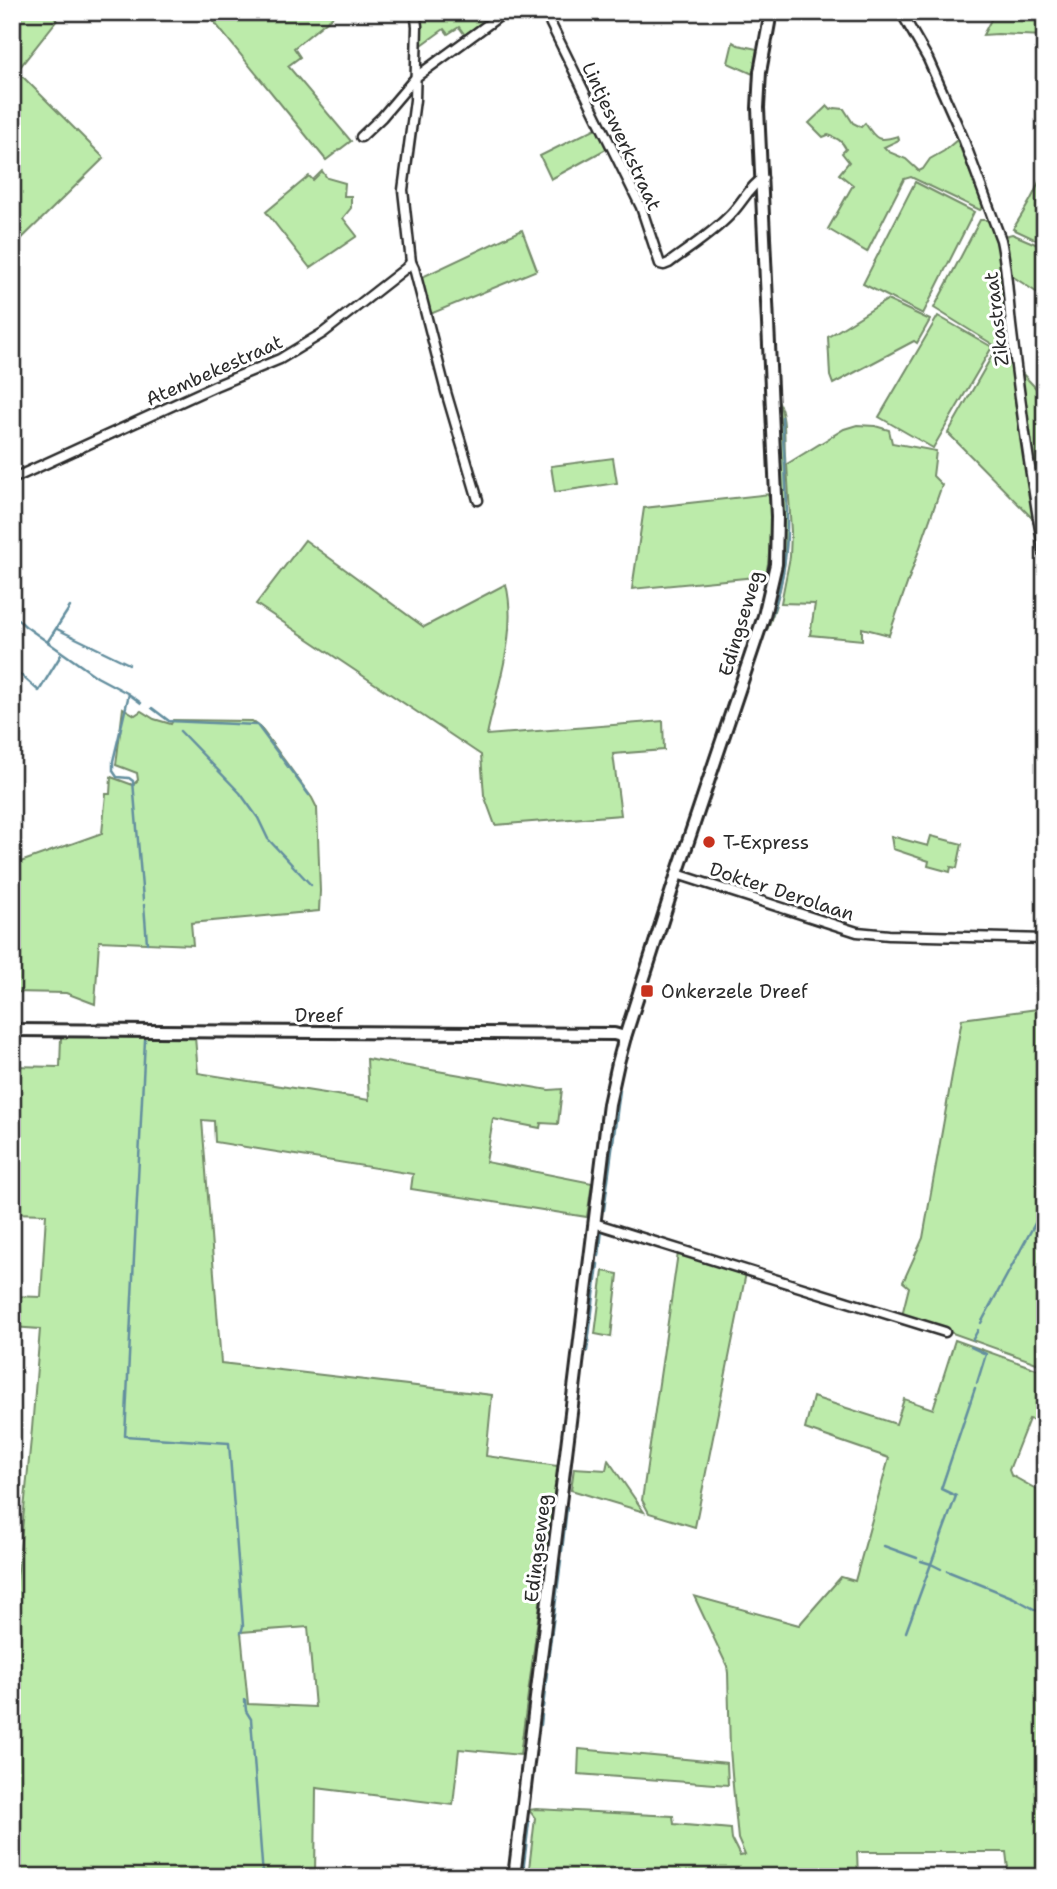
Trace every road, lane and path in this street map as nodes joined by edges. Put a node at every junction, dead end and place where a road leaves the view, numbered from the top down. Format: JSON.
{"nodes":[{"id":1,"x":415,"y":12,"type":"edge"},
{"id":2,"x":505,"y":12,"type":"edge"},
{"id":3,"x":545,"y":12,"type":"edge"},
{"id":4,"x":771,"y":12,"type":"edge"},
{"id":5,"x":901,"y":12,"type":"edge"},
{"id":6,"x":416,"y":77,"type":"junction"},
{"id":7,"x":361,"y":137,"type":"dead end"},
{"id":8,"x":763,"y":178,"type":"junction"},
{"id":9,"x":411,"y":262,"type":"junction"},
{"id":10,"x":12,"y":479,"type":"edge"},
{"id":11,"x":478,"y":500,"type":"dead end"},
{"id":12,"x":1045,"y":558,"type":"edge"},
{"id":13,"x":677,"y":874,"type":"junction"},
{"id":14,"x":1045,"y":939,"type":"edge"},
{"id":15,"x":12,"y":1030,"type":"edge"},
{"id":16,"x":625,"y":1037,"type":"junction"},
{"id":17,"x":594,"y":1223,"type":"junction"},
{"id":18,"x":945,"y":1332,"type":"dead end"},
{"id":19,"x":514,"y":1877,"type":"edge"}],
"edges":[{"from":1,"to":6,"type":"street"},
{"from":2,"to":6,"type":"street"},
{"from":3,"to":8,"type":"street","name":"Lintjeswerkstraat"},
{"from":4,"to":8,"type":"main road","name":"Edingseweg"},
{"from":5,"to":12,"type":"street","name":"Zikastraat"},
{"from":6,"to":7,"type":"street"},
{"from":6,"to":9,"type":"street"},
{"from":8,"to":13,"type":"main road","name":"Edingseweg"},
{"from":9,"to":10,"type":"street","name":"Atembekestraat"},
{"from":9,"to":11,"type":"street"},
{"from":13,"to":14,"type":"street","name":"Dokter Derolaan"},
{"from":13,"to":16,"type":"main road","name":"Edingseweg"},
{"from":15,"to":16,"type":"main road","name":"Dreef"},
{"from":16,"to":17,"type":"main road","name":"Edingseweg"},
{"from":17,"to":18,"type":"street"},
{"from":17,"to":19,"type":"main road","name":"Edingseweg"}]}
